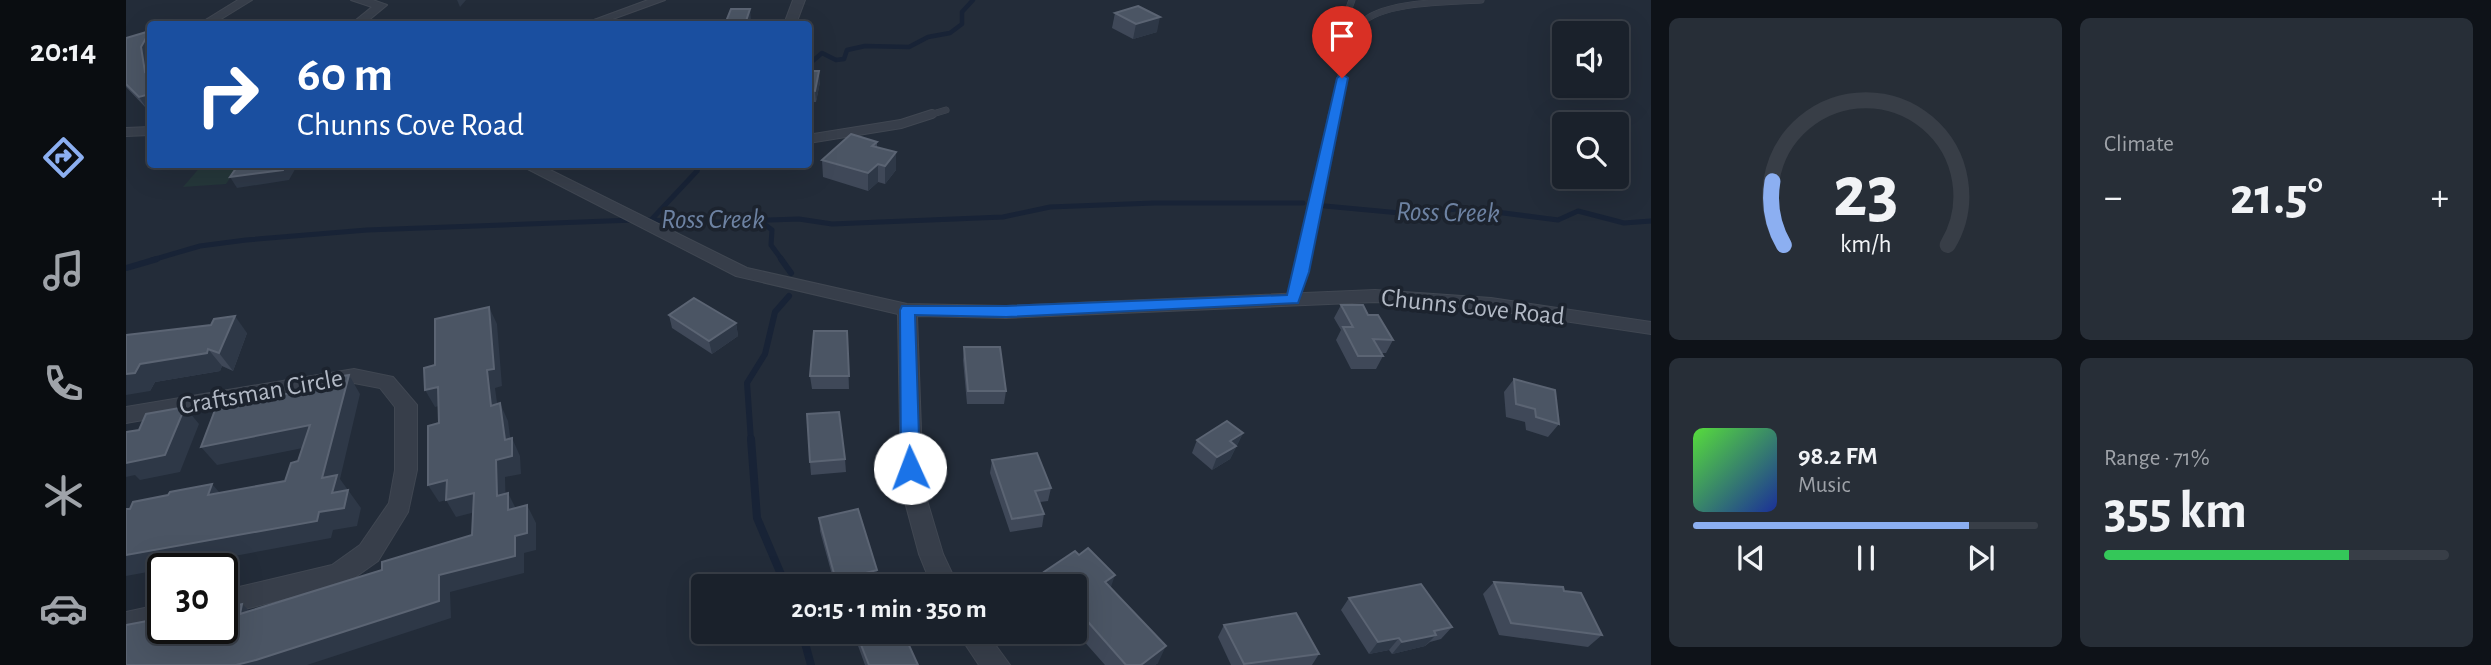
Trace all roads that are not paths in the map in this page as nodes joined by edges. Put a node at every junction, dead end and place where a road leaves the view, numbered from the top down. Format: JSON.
{"nodes":[{"id":1,"x":246,"y":0,"type":"edge"},
{"id":2,"x":356,"y":0,"type":"edge"},
{"id":3,"x":659,"y":0,"type":"edge"},
{"id":4,"x":799,"y":0,"type":"edge"},
{"id":5,"x":1352,"y":0,"type":"edge"},
{"id":6,"x":1481,"y":0,"type":"edge"},
{"id":7,"x":210,"y":21,"type":"edge"},
{"id":8,"x":361,"y":21,"type":"edge"},
{"id":9,"x":598,"y":21,"type":"edge"},
{"id":10,"x":791,"y":21,"type":"edge"},
{"id":11,"x":1362,"y":23,"type":"junction"},
{"id":12,"x":946,"y":110,"type":"dead end"},
{"id":13,"x":147,"y":131,"type":"edge"},
{"id":14,"x":126,"y":132,"type":"edge"},
{"id":15,"x":812,"y":138,"type":"edge"},
{"id":16,"x":533,"y":168,"type":"edge"},
{"id":17,"x":1293,"y":299,"type":"junction"},
{"id":18,"x":907,"y":310,"type":"junction"},
{"id":19,"x":1651,"y":328,"type":"edge"},
{"id":20,"x":126,"y":415,"type":"edge"},
{"id":21,"x":940,"y":574,"type":"edge"},
{"id":22,"x":238,"y":599,"type":"edge"},
{"id":23,"x":147,"y":619,"type":"edge"},
{"id":24,"x":126,"y":624,"type":"edge"},
{"id":25,"x":979,"y":644,"type":"edge"},
{"id":26,"x":996,"y":665,"type":"edge"}],
"edges":[{"from":1,"to":7,"type":"street"},
{"from":2,"to":8,"type":"street"},
{"from":3,"to":9,"type":"street"},
{"from":4,"to":10,"type":"street"},
{"from":5,"to":11,"type":"lane"},
{"from":6,"to":11,"type":"lane"},
{"from":11,"to":17,"type":"lane"},
{"from":12,"to":15,"type":"lane"},
{"from":13,"to":14,"type":"street"},
{"from":16,"to":18,"type":"street","name":"Chunns Cove Road"},
{"from":17,"to":18,"type":"street","name":"Chunns Cove Road"},
{"from":17,"to":19,"type":"street","name":"Chunns Cove Road"},
{"from":18,"to":21,"type":"street"},
{"from":20,"to":22,"type":"street","name":"Craftsman Circle"},
{"from":23,"to":24,"type":"street"},
{"from":25,"to":26,"type":"street"}]}
